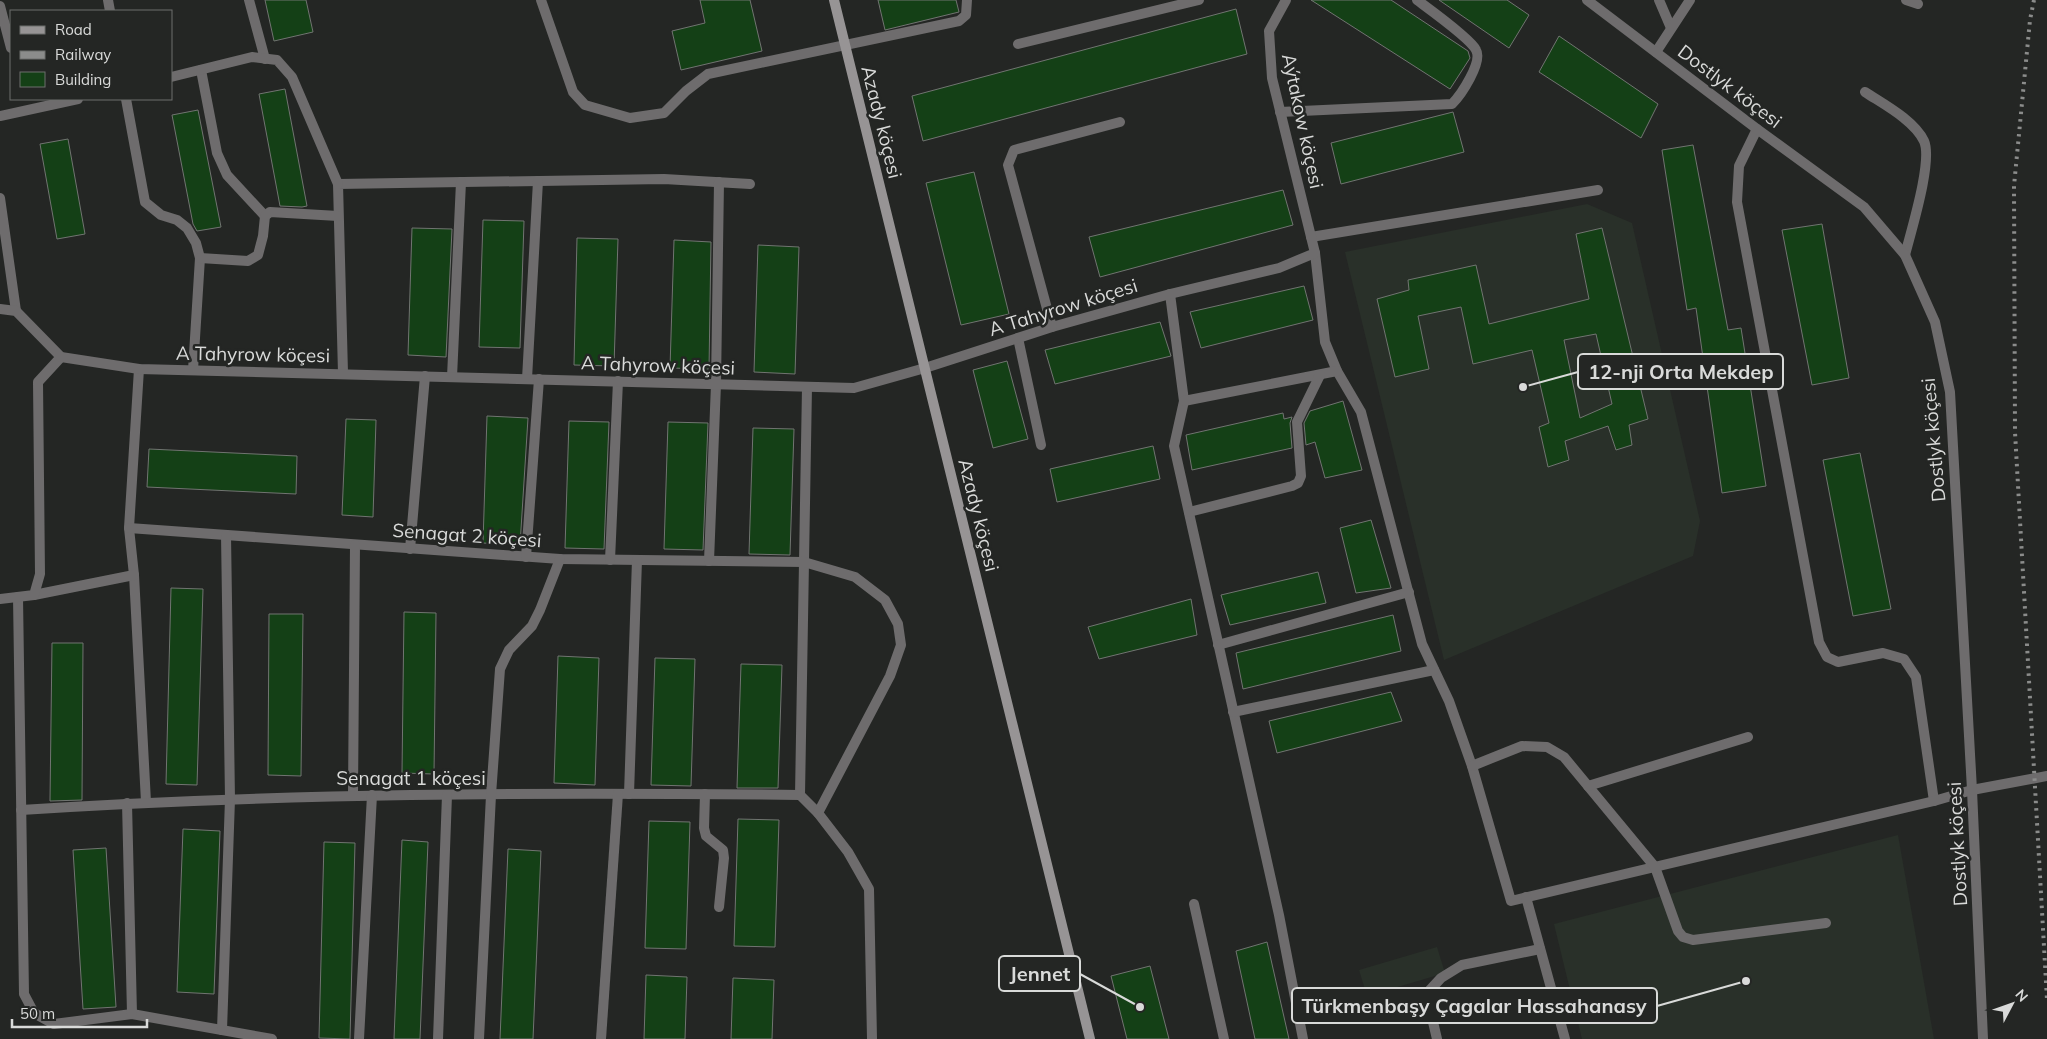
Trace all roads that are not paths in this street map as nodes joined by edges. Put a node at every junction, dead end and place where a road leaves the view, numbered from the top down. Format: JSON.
{"nodes":[{"id":1,"x":249,"y":0,"type":"edge"},
{"id":2,"x":541,"y":0,"type":"edge"},
{"id":3,"x":834,"y":0,"type":"edge"},
{"id":4,"x":968,"y":0,"type":"edge"},
{"id":5,"x":1199,"y":0,"type":"edge"},
{"id":6,"x":1286,"y":0,"type":"edge"},
{"id":7,"x":1417,"y":0,"type":"edge"},
{"id":8,"x":1587,"y":0,"type":"edge"},
{"id":9,"x":1658,"y":0,"type":"edge"},
{"id":10,"x":1690,"y":0,"type":"edge"},
{"id":11,"x":1906,"y":0,"type":"edge"},
{"id":12,"x":1918,"y":4,"type":"dead end"},
{"id":13,"x":0,"y":6,"type":"edge"},
{"id":14,"x":1672,"y":28,"type":"junction"},
{"id":15,"x":10,"y":44,"type":"edge"},
{"id":16,"x":1018,"y":44,"type":"dead end"},
{"id":17,"x":845,"y":45,"type":"junction"},
{"id":18,"x":1656,"y":52,"type":"junction"},
{"id":19,"x":266,"y":59,"type":"junction"},
{"id":20,"x":201,"y":70,"type":"junction"},
{"id":21,"x":172,"y":77,"type":"edge"},
{"id":22,"x":1864,"y":92,"type":"dead end"},
{"id":23,"x":73,"y":100,"type":"edge"},
{"id":24,"x":126,"y":100,"type":"edge"},
{"id":25,"x":1280,"y":112,"type":"junction"},
{"id":26,"x":0,"y":116,"type":"edge"},
{"id":27,"x":1120,"y":122,"type":"dead end"},
{"id":28,"x":1757,"y":129,"type":"junction"},
{"id":29,"x":538,"y":181,"type":"junction"},
{"id":30,"x":461,"y":182,"type":"junction"},
{"id":31,"x":719,"y":182,"type":"junction"},
{"id":32,"x":338,"y":184,"type":"junction"},
{"id":33,"x":750,"y":184,"type":"dead end"},
{"id":34,"x":1598,"y":190,"type":"dead end"},
{"id":35,"x":0,"y":198,"type":"edge"},
{"id":36,"x":264,"y":216,"type":"junction"},
{"id":37,"x":338,"y":216,"type":"junction"},
{"id":38,"x":1311,"y":237,"type":"junction"},
{"id":39,"x":1315,"y":253,"type":"junction"},
{"id":40,"x":1905,"y":255,"type":"junction"},
{"id":41,"x":200,"y":258,"type":"junction"},
{"id":42,"x":1170,"y":294,"type":"junction"},
{"id":43,"x":0,"y":309,"type":"edge"},
{"id":44,"x":16,"y":311,"type":"junction"},
{"id":45,"x":1052,"y":327,"type":"junction"},
{"id":46,"x":1018,"y":338,"type":"junction"},
{"id":47,"x":61,"y":357,"type":"junction"},
{"id":48,"x":925,"y":368,"type":"junction"},
{"id":49,"x":139,"y":369,"type":"junction"},
{"id":50,"x":193,"y":370,"type":"junction"},
{"id":51,"x":1337,"y":371,"type":"junction"},
{"id":52,"x":343,"y":373,"type":"junction"},
{"id":53,"x":1320,"y":375,"type":"junction"},
{"id":54,"x":425,"y":376,"type":"junction"},
{"id":55,"x":452,"y":376,"type":"junction"},
{"id":56,"x":527,"y":379,"type":"junction"},
{"id":57,"x":539,"y":379,"type":"junction"},
{"id":58,"x":618,"y":381,"type":"junction"},
{"id":59,"x":716,"y":384,"type":"junction"},
{"id":60,"x":807,"y":387,"type":"junction"},
{"id":61,"x":1184,"y":401,"type":"junction"},
{"id":62,"x":1041,"y":445,"type":"dead end"},
{"id":63,"x":1189,"y":512,"type":"junction"},
{"id":64,"x":128,"y":528,"type":"junction"},
{"id":65,"x":226,"y":535,"type":"junction"},
{"id":66,"x":355,"y":544,"type":"junction"},
{"id":67,"x":410,"y":549,"type":"junction"},
{"id":68,"x":526,"y":557,"type":"junction"},
{"id":69,"x":560,"y":560,"type":"junction"},
{"id":70,"x":610,"y":560,"type":"junction"},
{"id":71,"x":637,"y":560,"type":"junction"},
{"id":72,"x":708,"y":561,"type":"junction"},
{"id":73,"x":804,"y":562,"type":"junction"},
{"id":74,"x":134,"y":575,"type":"junction"},
{"id":75,"x":1409,"y":592,"type":"junction"},
{"id":76,"x":34,"y":595,"type":"junction"},
{"id":77,"x":18,"y":597,"type":"junction"},
{"id":78,"x":0,"y":599,"type":"edge"},
{"id":79,"x":1218,"y":645,"type":"junction"},
{"id":80,"x":1434,"y":670,"type":"junction"},
{"id":81,"x":1233,"y":712,"type":"junction"},
{"id":82,"x":1748,"y":737,"type":"dead end"},
{"id":83,"x":1472,"y":766,"type":"junction"},
{"id":84,"x":2047,"y":776,"type":"edge"},
{"id":85,"x":1588,"y":786,"type":"junction"},
{"id":86,"x":1972,"y":790,"type":"junction"},
{"id":87,"x":623,"y":794,"type":"junction"},
{"id":88,"x":706,"y":794,"type":"junction"},
{"id":89,"x":353,"y":795,"type":"junction"},
{"id":90,"x":372,"y":795,"type":"junction"},
{"id":91,"x":446,"y":795,"type":"junction"},
{"id":92,"x":491,"y":795,"type":"junction"},
{"id":93,"x":800,"y":795,"type":"junction"},
{"id":94,"x":230,"y":799,"type":"junction"},
{"id":95,"x":1934,"y":801,"type":"junction"},
{"id":96,"x":146,"y":802,"type":"junction"},
{"id":97,"x":127,"y":803,"type":"junction"},
{"id":98,"x":21,"y":810,"type":"junction"},
{"id":99,"x":818,"y":813,"type":"junction"},
{"id":100,"x":1655,"y":867,"type":"junction"},
{"id":101,"x":1526,"y":897,"type":"junction"},
{"id":102,"x":1194,"y":904,"type":"dead end"},
{"id":103,"x":719,"y":907,"type":"dead end"},
{"id":104,"x":1826,"y":923,"type":"dead end"},
{"id":105,"x":1540,"y":949,"type":"junction"},
{"id":106,"x":132,"y":1014,"type":"junction"},
{"id":107,"x":222,"y":1030,"type":"junction"},
{"id":108,"x":272,"y":1039,"type":"edge"},
{"id":109,"x":359,"y":1039,"type":"edge"},
{"id":110,"x":438,"y":1039,"type":"edge"},
{"id":111,"x":479,"y":1039,"type":"edge"},
{"id":112,"x":601,"y":1039,"type":"edge"},
{"id":113,"x":872,"y":1039,"type":"edge"},
{"id":114,"x":1090,"y":1039,"type":"edge"},
{"id":115,"x":1224,"y":1039,"type":"edge"},
{"id":116,"x":1304,"y":1039,"type":"edge"},
{"id":117,"x":1437,"y":1039,"type":"edge"},
{"id":118,"x":1565,"y":1039,"type":"edge"},
{"id":119,"x":1983,"y":1039,"type":"edge"}],
"edges":[{"from":1,"to":19,"type":"street"},
{"from":2,"to":17,"type":"street"},
{"from":3,"to":17,"type":"main road","name":"Azady köçesi"},
{"from":4,"to":17,"type":"street"},
{"from":5,"to":16,"type":"street"},
{"from":6,"to":25,"type":"street","name":"Aýtakow köçesi"},
{"from":7,"to":25,"type":"street"},
{"from":8,"to":18,"type":"street","name":"Dostlyk köçesi"},
{"from":9,"to":14,"type":"street"},
{"from":10,"to":14,"type":"street"},
{"from":11,"to":12,"type":"street"},
{"from":13,"to":15,"type":"street"},
{"from":14,"to":18,"type":"street"},
{"from":17,"to":48,"type":"main road","name":"Azady köçesi"},
{"from":18,"to":28,"type":"street","name":"Dostlyk köçesi"},
{"from":19,"to":20,"type":"street"},
{"from":19,"to":32,"type":"street"},
{"from":20,"to":21,"type":"street"},
{"from":20,"to":36,"type":"street"},
{"from":22,"to":40,"type":"street"},
{"from":23,"to":26,"type":"street"},
{"from":24,"to":41,"type":"street"},
{"from":25,"to":38,"type":"street","name":"Aýtakow köçesi"},
{"from":27,"to":45,"type":"street"},
{"from":28,"to":40,"type":"street","name":"Dostlyk köçesi"},
{"from":28,"to":95,"type":"street"},
{"from":29,"to":30,"type":"street"},
{"from":29,"to":31,"type":"street"},
{"from":29,"to":56,"type":"street"},
{"from":30,"to":32,"type":"street"},
{"from":30,"to":55,"type":"street"},
{"from":31,"to":33,"type":"street"},
{"from":31,"to":59,"type":"street"},
{"from":32,"to":37,"type":"street"},
{"from":34,"to":38,"type":"street"},
{"from":35,"to":44,"type":"street"},
{"from":36,"to":37,"type":"street"},
{"from":36,"to":41,"type":"street"},
{"from":37,"to":52,"type":"street"},
{"from":38,"to":39,"type":"street","name":"Aýtakow köçesi"},
{"from":39,"to":42,"type":"street","name":"A Tahyrow köçesi"},
{"from":39,"to":51,"type":"street","name":"Aýtakow köçesi"},
{"from":40,"to":86,"type":"street","name":"Dostlyk köçesi"},
{"from":41,"to":50,"type":"street"},
{"from":42,"to":45,"type":"street","name":"A Tahyrow köçesi"},
{"from":42,"to":61,"type":"street"},
{"from":43,"to":44,"type":"street"},
{"from":44,"to":47,"type":"street"},
{"from":45,"to":46,"type":"street","name":"A Tahyrow köçesi"},
{"from":46,"to":48,"type":"street","name":"A Tahyrow köçesi"},
{"from":46,"to":62,"type":"street"},
{"from":47,"to":49,"type":"street","name":"A Tahyrow köçesi"},
{"from":47,"to":76,"type":"street"},
{"from":48,"to":60,"type":"street","name":"A Tahyrow köçesi"},
{"from":48,"to":114,"type":"main road","name":"Azady köçesi"},
{"from":49,"to":50,"type":"street","name":"A Tahyrow köçesi"},
{"from":49,"to":64,"type":"street"},
{"from":50,"to":52,"type":"street","name":"A Tahyrow köçesi"},
{"from":51,"to":53,"type":"street"},
{"from":51,"to":75,"type":"street","name":"Aýtakow köçesi"},
{"from":52,"to":54,"type":"street","name":"A Tahyrow köçesi"},
{"from":53,"to":61,"type":"street"},
{"from":53,"to":63,"type":"street"},
{"from":54,"to":55,"type":"street","name":"A Tahyrow köçesi"},
{"from":54,"to":67,"type":"street"},
{"from":55,"to":56,"type":"street","name":"A Tahyrow köçesi"},
{"from":56,"to":57,"type":"street","name":"A Tahyrow köçesi"},
{"from":57,"to":58,"type":"street","name":"A Tahyrow köçesi"},
{"from":57,"to":68,"type":"street"},
{"from":58,"to":59,"type":"street","name":"A Tahyrow köçesi"},
{"from":58,"to":70,"type":"street"},
{"from":59,"to":60,"type":"street","name":"A Tahyrow köçesi"},
{"from":59,"to":72,"type":"street"},
{"from":60,"to":73,"type":"street"},
{"from":61,"to":63,"type":"street"},
{"from":63,"to":79,"type":"street"},
{"from":64,"to":65,"type":"street","name":"Senagat 2 köçesi"},
{"from":64,"to":74,"type":"street"},
{"from":65,"to":66,"type":"street","name":"Senagat 2 köçesi"},
{"from":65,"to":94,"type":"street"},
{"from":66,"to":67,"type":"street","name":"Senagat 2 köçesi"},
{"from":66,"to":89,"type":"street"},
{"from":67,"to":68,"type":"street","name":"Senagat 2 köçesi"},
{"from":68,"to":69,"type":"street","name":"Senagat 2 köçesi"},
{"from":69,"to":70,"type":"street","name":"Senagat 2 köçesi"},
{"from":69,"to":92,"type":"street"},
{"from":70,"to":71,"type":"street","name":"Senagat 2 köçesi"},
{"from":71,"to":72,"type":"street","name":"Senagat 2 köçesi"},
{"from":71,"to":87,"type":"street"},
{"from":72,"to":73,"type":"street","name":"Senagat 2 köçesi"},
{"from":73,"to":93,"type":"street"},
{"from":73,"to":99,"type":"street","name":"Senagat 2 köçesi"},
{"from":74,"to":76,"type":"street"},
{"from":74,"to":96,"type":"street"},
{"from":75,"to":79,"type":"street"},
{"from":75,"to":80,"type":"street","name":"Aýtakow köçesi"},
{"from":76,"to":77,"type":"street"},
{"from":77,"to":78,"type":"street"},
{"from":77,"to":98,"type":"street"},
{"from":79,"to":81,"type":"street"},
{"from":80,"to":81,"type":"street"},
{"from":80,"to":83,"type":"street","name":"Aýtakow köçesi"},
{"from":81,"to":116,"type":"street"},
{"from":82,"to":85,"type":"street"},
{"from":83,"to":85,"type":"street"},
{"from":83,"to":101,"type":"street","name":"Aýtakow köçesi"},
{"from":84,"to":86,"type":"street"},
{"from":85,"to":100,"type":"street"},
{"from":86,"to":95,"type":"street"},
{"from":86,"to":119,"type":"street","name":"Dostlyk köçesi"},
{"from":87,"to":88,"type":"street","name":"Senagat 1 köçesi"},
{"from":87,"to":92,"type":"street","name":"Senagat 1 köçesi"},
{"from":87,"to":112,"type":"street"},
{"from":88,"to":93,"type":"street","name":"Senagat 1 köçesi"},
{"from":88,"to":103,"type":"street"},
{"from":89,"to":90,"type":"street","name":"Senagat 1 köçesi"},
{"from":89,"to":94,"type":"street","name":"Senagat 1 köçesi"},
{"from":90,"to":91,"type":"street","name":"Senagat 1 köçesi"},
{"from":90,"to":109,"type":"street"},
{"from":91,"to":92,"type":"street","name":"Senagat 1 köçesi"},
{"from":91,"to":110,"type":"street"},
{"from":92,"to":111,"type":"street"},
{"from":93,"to":99,"type":"street"},
{"from":94,"to":96,"type":"street","name":"Senagat 1 köçesi"},
{"from":94,"to":107,"type":"street"},
{"from":95,"to":100,"type":"street"},
{"from":96,"to":97,"type":"street","name":"Senagat 1 köçesi"},
{"from":97,"to":98,"type":"street","name":"Senagat 1 köçesi"},
{"from":97,"to":106,"type":"street"},
{"from":98,"to":106,"type":"street"},
{"from":99,"to":113,"type":"street"},
{"from":100,"to":101,"type":"street"},
{"from":100,"to":104,"type":"street"},
{"from":101,"to":105,"type":"street"},
{"from":102,"to":115,"type":"street"},
{"from":105,"to":117,"type":"street"},
{"from":105,"to":118,"type":"street"},
{"from":106,"to":107,"type":"street"},
{"from":107,"to":108,"type":"street"}]}
